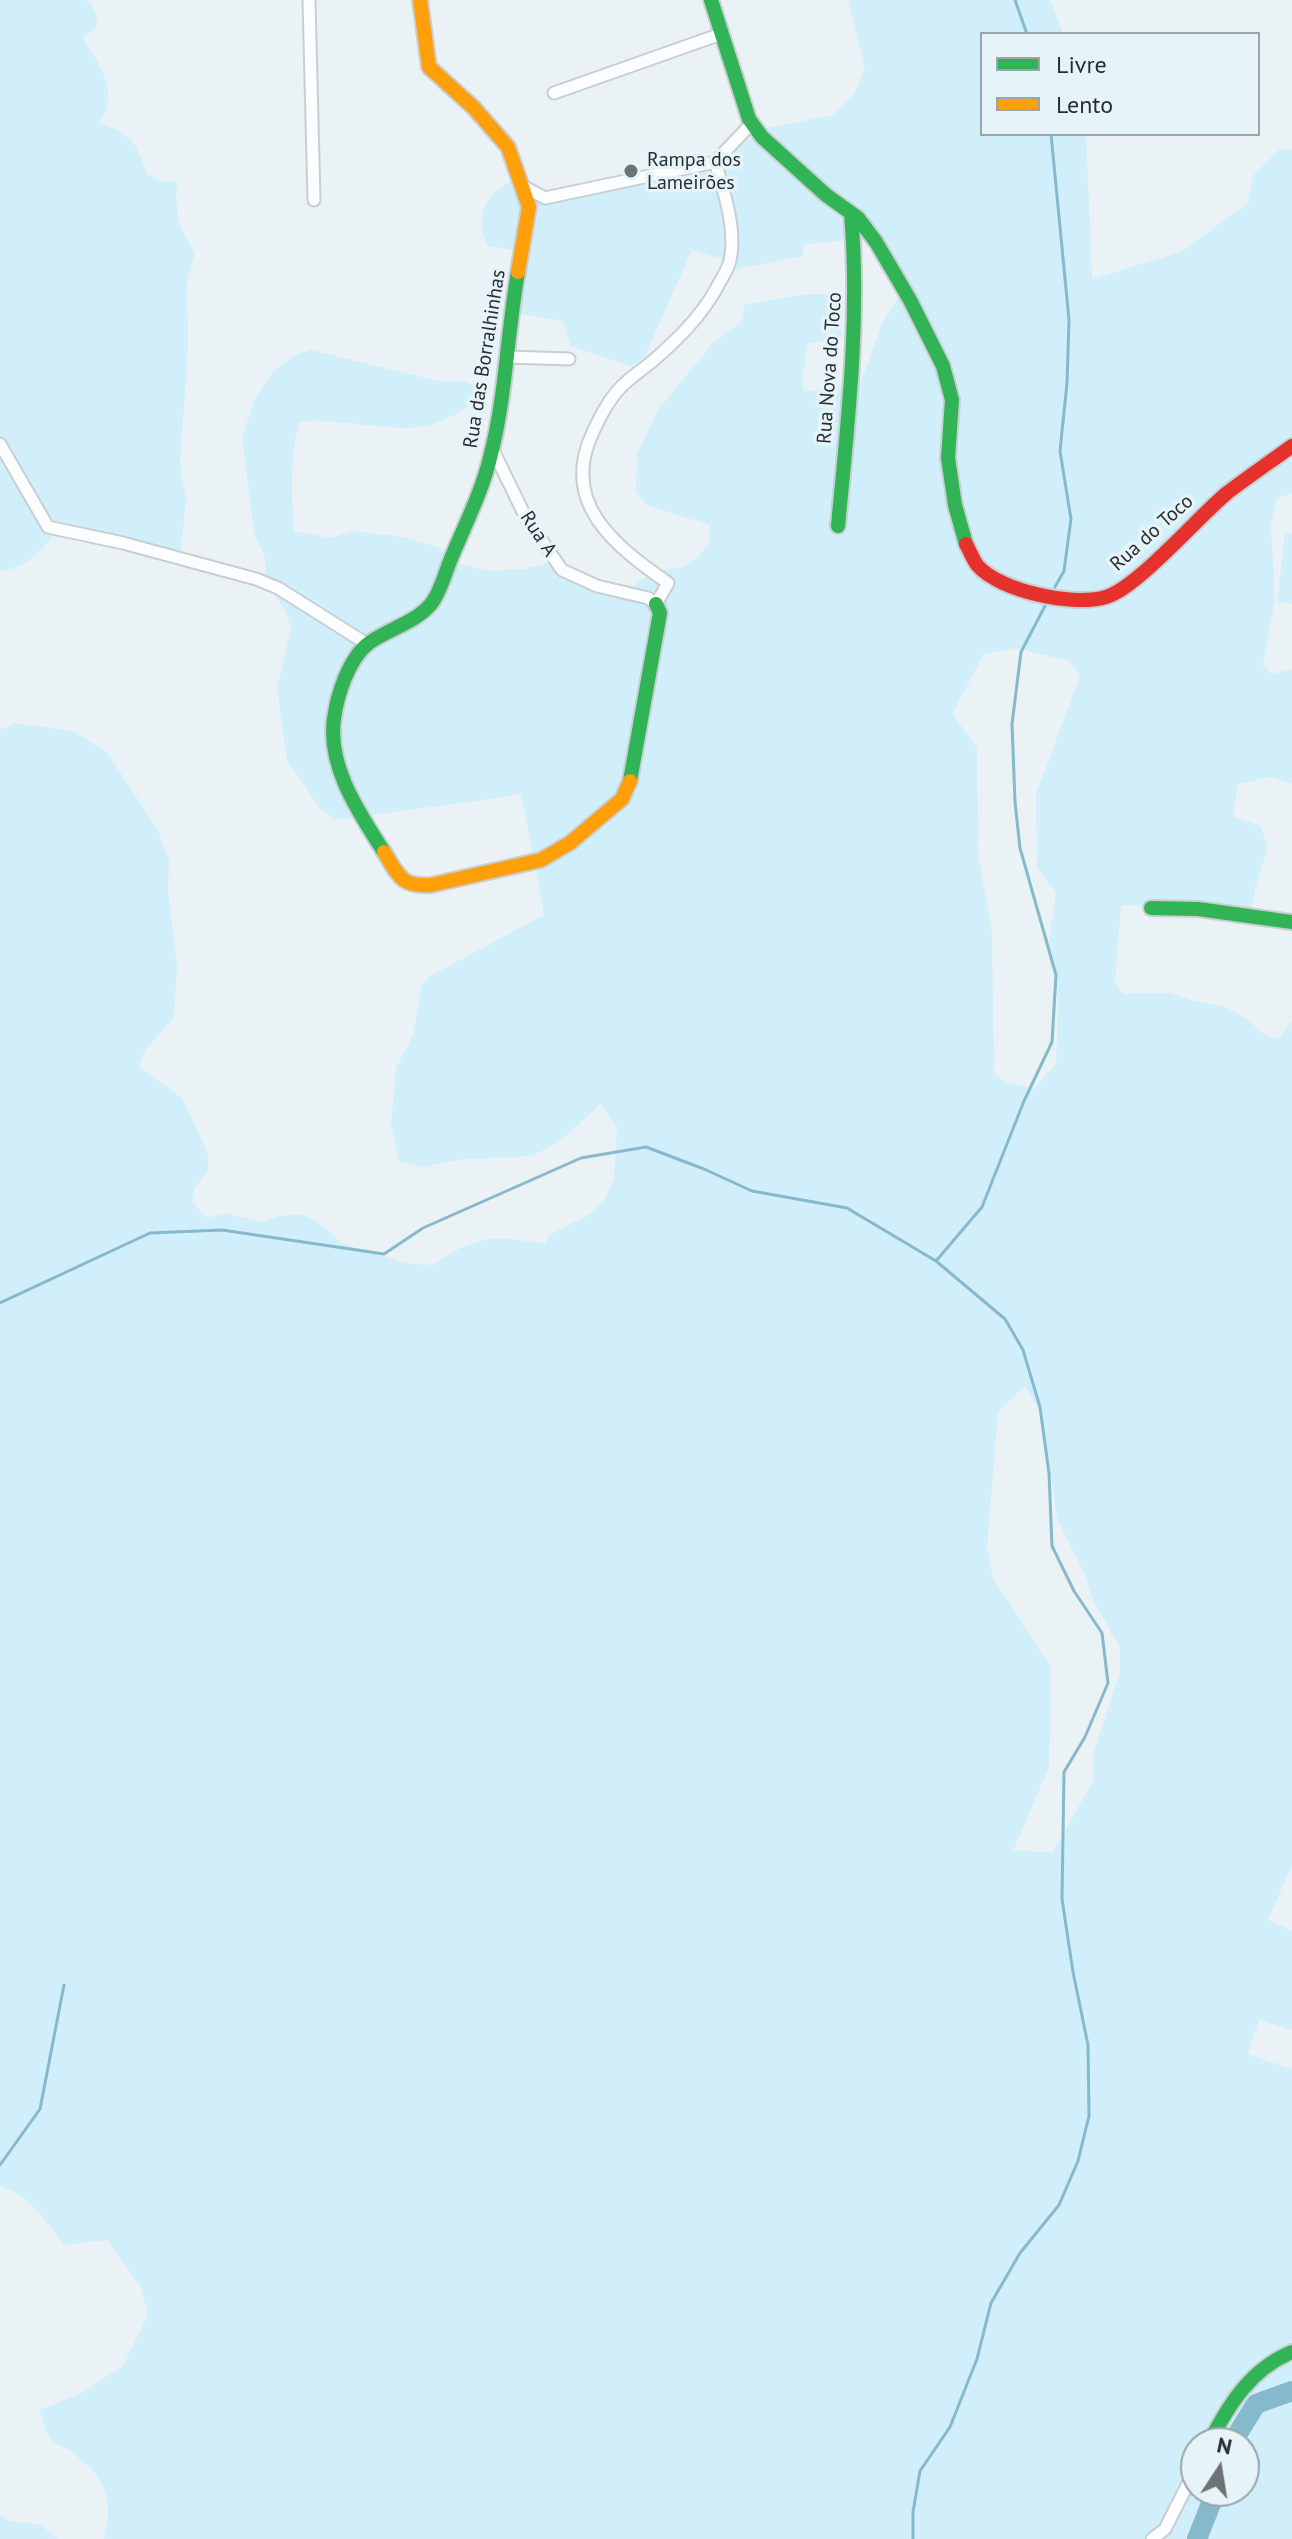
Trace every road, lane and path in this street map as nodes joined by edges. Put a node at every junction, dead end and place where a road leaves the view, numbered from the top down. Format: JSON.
{"nodes":[{"id":1,"x":309,"y":0,"type":"edge"},
{"id":2,"x":420,"y":0,"type":"edge"},
{"id":3,"x":711,"y":0,"type":"edge"},
{"id":4,"x":721,"y":34,"type":"junction"},
{"id":5,"x":554,"y":93,"type":"dead end"},
{"id":6,"x":752,"y":123,"type":"junction"},
{"id":7,"x":715,"y":162,"type":"junction"},
{"id":8,"x":521,"y":185,"type":"junction"},
{"id":9,"x":314,"y":200,"type":"dead end"},
{"id":10,"x":851,"y":213,"type":"junction"},
{"id":11,"x":507,"y":357,"type":"junction"},
{"id":12,"x":569,"y":359,"type":"dead end"},
{"id":13,"x":0,"y":444,"type":"edge"},
{"id":14,"x":1292,"y":446,"type":"edge"},
{"id":15,"x":492,"y":449,"type":"junction"},
{"id":16,"x":838,"y":526,"type":"dead end"},
{"id":17,"x":656,"y":604,"type":"junction"},
{"id":18,"x":367,"y":644,"type":"junction"},
{"id":19,"x":1151,"y":908,"type":"dead end"},
{"id":20,"x":1292,"y":922,"type":"edge"},
{"id":21,"x":1292,"y":2352,"type":"edge"},
{"id":22,"x":1217,"y":2427,"type":"edge"},
{"id":23,"x":1180,"y":2499,"type":"edge"},
{"id":24,"x":1152,"y":2539,"type":"edge"}],
"edges":[{"from":1,"to":9,"type":"street"},
{"from":2,"to":8,"type":"street","name":"Rua das Borralhinhas"},
{"from":3,"to":4,"type":"street"},
{"from":4,"to":5,"type":"street"},
{"from":4,"to":6,"type":"street"},
{"from":6,"to":7,"type":"street"},
{"from":6,"to":10,"type":"street"},
{"from":7,"to":8,"type":"street"},
{"from":7,"to":17,"type":"street"},
{"from":8,"to":11,"type":"street","name":"Rua das Borralhinhas"},
{"from":10,"to":14,"type":"street","name":"Rua do Toco"},
{"from":10,"to":16,"type":"street","name":"Rua Nova do Toco"},
{"from":11,"to":12,"type":"street"},
{"from":11,"to":15,"type":"street","name":"Rua das Borralhinhas"},
{"from":13,"to":18,"type":"street"},
{"from":15,"to":17,"type":"street","name":"Rua A"},
{"from":15,"to":18,"type":"street","name":"Rua das Borralhinhas"},
{"from":17,"to":18,"type":"street","name":"Rua das Borralhinhas"},
{"from":19,"to":20,"type":"street"},
{"from":21,"to":22,"type":"street"},
{"from":23,"to":24,"type":"street"}]}
